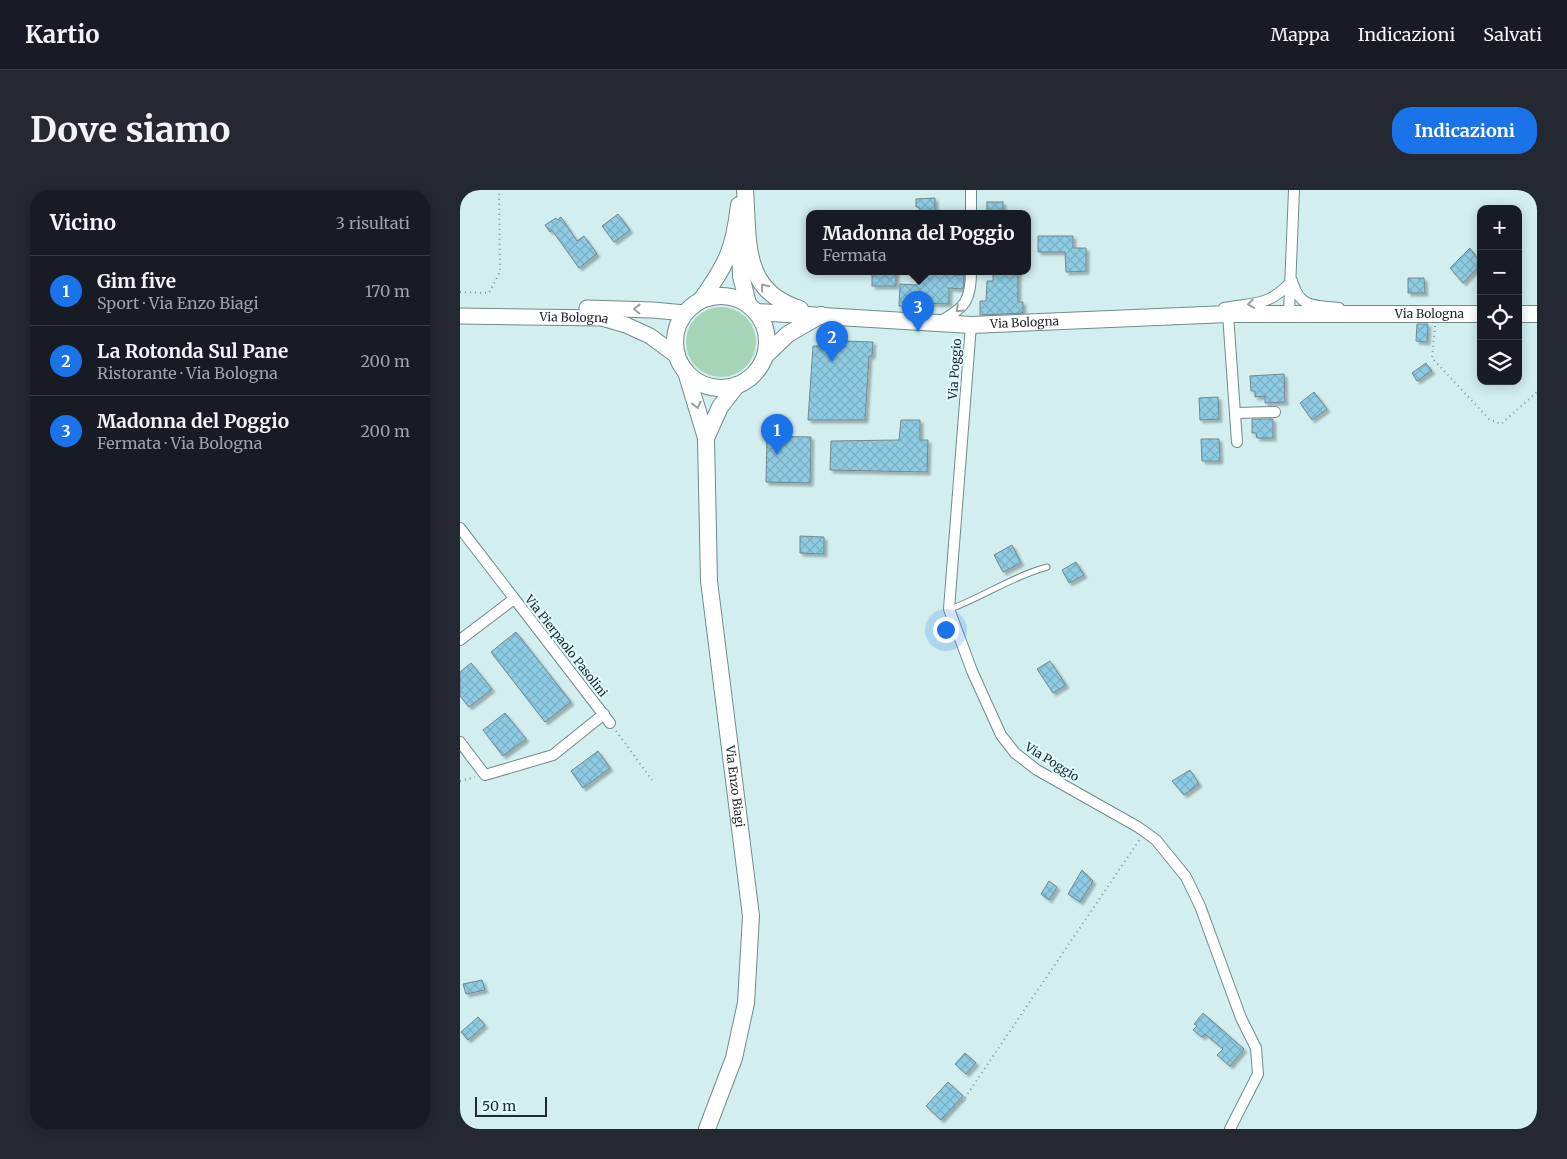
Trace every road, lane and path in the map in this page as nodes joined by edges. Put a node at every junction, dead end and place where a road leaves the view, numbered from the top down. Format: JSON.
{"nodes":[{"id":1,"x":499,"y":190,"type":"edge"},
{"id":2,"x":741,"y":190,"type":"edge"},
{"id":3,"x":745,"y":190,"type":"edge"},
{"id":4,"x":971,"y":190,"type":"edge"},
{"id":5,"x":1294,"y":190,"type":"edge"},
{"id":6,"x":971,"y":210,"type":"edge"},
{"id":7,"x":971,"y":275,"type":"edge"},
{"id":8,"x":1292,"y":281,"type":"junction"},
{"id":9,"x":460,"y":292,"type":"edge"},
{"id":10,"x":701,"y":300,"type":"junction"},
{"id":11,"x":460,"y":305,"type":"edge"},
{"id":12,"x":752,"y":308,"type":"junction"},
{"id":13,"x":1289,"y":313,"type":"junction"},
{"id":14,"x":685,"y":314,"type":"junction"},
{"id":15,"x":1228,"y":314,"type":"junction"},
{"id":16,"x":1390,"y":314,"type":"junction"},
{"id":17,"x":1436,"y":314,"type":"junction"},
{"id":18,"x":1477,"y":314,"type":"edge"},
{"id":19,"x":1522,"y":314,"type":"edge"},
{"id":20,"x":1537,"y":314,"type":"edge"},
{"id":21,"x":821,"y":315,"type":"junction"},
{"id":22,"x":1188,"y":315,"type":"junction"},
{"id":23,"x":460,"y":316,"type":"edge"},
{"id":24,"x":937,"y":323,"type":"junction"},
{"id":25,"x":971,"y":325,"type":"junction"},
{"id":26,"x":677,"y":356,"type":"junction"},
{"id":27,"x":765,"y":356,"type":"junction"},
{"id":28,"x":686,"y":372,"type":"junction"},
{"id":29,"x":737,"y":385,"type":"junction"},
{"id":30,"x":1537,"y":392,"type":"edge"},
{"id":31,"x":1275,"y":412,"type":"dead end"},
{"id":32,"x":1236,"y":413,"type":"junction"},
{"id":33,"x":706,"y":438,"type":"junction"},
{"id":34,"x":1237,"y":442,"type":"dead end"},
{"id":35,"x":460,"y":528,"type":"edge"},
{"id":36,"x":1047,"y":567,"type":"dead end"},
{"id":37,"x":514,"y":599,"type":"junction"},
{"id":38,"x":949,"y":609,"type":"junction"},
{"id":39,"x":460,"y":640,"type":"edge"},
{"id":40,"x":604,"y":714,"type":"junction"},
{"id":41,"x":610,"y":723,"type":"joint"},
{"id":42,"x":460,"y":742,"type":"edge"},
{"id":43,"x":485,"y":775,"type":"junction"},
{"id":44,"x":652,"y":780,"type":"dead end"},
{"id":45,"x":460,"y":781,"type":"edge"},
{"id":46,"x":1144,"y":832,"type":"junction"},
{"id":47,"x":962,"y":1102,"type":"dead end"},
{"id":48,"x":707,"y":1129,"type":"edge"},
{"id":49,"x":1230,"y":1129,"type":"edge"}],
"edges":[{"from":1,"to":9,"type":"path"},
{"from":2,"to":10,"type":"main road"},
{"from":2,"to":12,"type":"main road"},
{"from":21,"to":3,"type":"main road","one_way":true},
{"from":4,"to":6,"type":"street"},
{"from":5,"to":8,"type":"street"},
{"from":7,"to":24,"type":"street","one_way":true},
{"from":8,"to":13,"type":"street"},
{"from":8,"to":16,"type":"street"},
{"from":8,"to":22,"type":"street","one_way":true},
{"from":10,"to":12,"type":"main road","name":"Via Bologna"},
{"from":10,"to":14,"type":"main road","name":"Via Bologna"},
{"from":14,"to":11,"type":"main road","name":"Via Bologna","one_way":true},
{"from":12,"to":21,"type":"main road","name":"Via Bologna"},
{"from":12,"to":27,"type":"main road"},
{"from":13,"to":15,"type":"main road","name":"Via Bologna"},
{"from":13,"to":16,"type":"main road","name":"Via Bologna"},
{"from":14,"to":26,"type":"main road","name":"Via Bologna"},
{"from":15,"to":22,"type":"main road","name":"Via Bologna"},
{"from":15,"to":32,"type":"street"},
{"from":16,"to":17,"type":"main road","name":"Via Bologna"},
{"from":17,"to":18,"type":"main road","name":"Via Bologna"},
{"from":17,"to":30,"type":"path"},
{"from":19,"to":20,"type":"main road"},
{"from":21,"to":24,"type":"main road","name":"Via Bologna"},
{"from":21,"to":27,"type":"main road"},
{"from":22,"to":25,"type":"main road","name":"Via Bologna"},
{"from":23,"to":26,"type":"main road","name":"Via Bologna"},
{"from":24,"to":25,"type":"main road","name":"Via Bologna"},
{"from":25,"to":38,"type":"street","name":"Via Poggio"},
{"from":26,"to":28,"type":"main road","name":"Via Bologna"},
{"from":27,"to":29,"type":"main road"},
{"from":28,"to":29,"type":"main road","name":"Via Bologna"},
{"from":28,"to":33,"type":"main road","name":"Via Enzo Biagi","one_way":true},
{"from":29,"to":33,"type":"main road","name":"Via Enzo Biagi"},
{"from":31,"to":32,"type":"street"},
{"from":32,"to":34,"type":"street"},
{"from":33,"to":48,"type":"main road","name":"Via Enzo Biagi"},
{"from":35,"to":37,"type":"street","name":"Via Pierpaolo Pasolini"},
{"from":36,"to":38,"type":"lane"},
{"from":37,"to":39,"type":"street"},
{"from":37,"to":40,"type":"street","name":"Via Pierpaolo Pasolini"},
{"from":38,"to":46,"type":"street","name":"Via Poggio"},
{"from":40,"to":41,"type":"street","name":"Via Pierpaolo Pasolini"},
{"from":40,"to":43,"type":"street"},
{"from":41,"to":44,"type":"path"},
{"from":42,"to":43,"type":"street"},
{"from":43,"to":45,"type":"path"},
{"from":46,"to":47,"type":"path"},
{"from":46,"to":49,"type":"street","name":"Via Poggio"}]}
